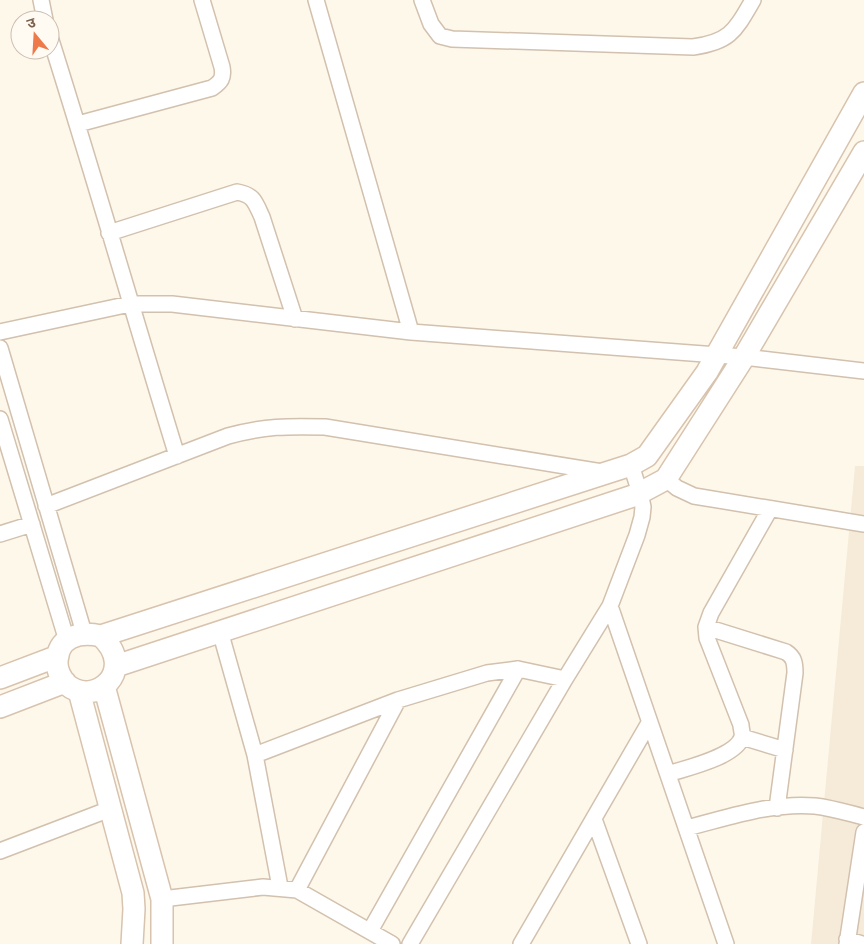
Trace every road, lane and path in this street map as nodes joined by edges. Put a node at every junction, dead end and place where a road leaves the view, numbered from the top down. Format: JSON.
{"nodes":[{"id":1,"x":202,"y":0,"type":"edge"},
{"id":2,"x":316,"y":0,"type":"edge"},
{"id":3,"x":422,"y":0,"type":"edge"},
{"id":4,"x":753,"y":0,"type":"edge"},
{"id":5,"x":57,"y":60,"type":"edge"},
{"id":6,"x":864,"y":93,"type":"edge"},
{"id":7,"x":78,"y":124,"type":"junction"},
{"id":8,"x":864,"y":152,"type":"edge"},
{"id":9,"x":108,"y":233,"type":"junction"},
{"id":10,"x":130,"y":304,"type":"junction"},
{"id":11,"x":295,"y":319,"type":"junction"},
{"id":12,"x":0,"y":332,"type":"edge"},
{"id":13,"x":411,"y":332,"type":"junction"},
{"id":14,"x":0,"y":348,"type":"edge"},
{"id":15,"x":717,"y":356,"type":"junction"},
{"id":16,"x":744,"y":357,"type":"junction"},
{"id":17,"x":864,"y":371,"type":"edge"},
{"id":18,"x":0,"y":419,"type":"edge"},
{"id":19,"x":177,"y":456,"type":"junction"},
{"id":20,"x":631,"y":464,"type":"junction"},
{"id":21,"x":606,"y":473,"type":"junction"},
{"id":22,"x":666,"y":480,"type":"junction"},
{"id":23,"x":640,"y":493,"type":"junction"},
{"id":24,"x":46,"y":506,"type":"junction"},
{"id":25,"x":770,"y":509,"type":"junction"},
{"id":26,"x":32,"y":524,"type":"junction"},
{"id":27,"x":864,"y":524,"type":"edge"},
{"id":28,"x":0,"y":534,"type":"edge"},
{"id":29,"x":610,"y":606,"type":"junction"},
{"id":30,"x":706,"y":626,"type":"junction"},
{"id":31,"x":220,"y":631,"type":"junction"},
{"id":32,"x":77,"y":642,"type":"junction"},
{"id":33,"x":116,"y":666,"type":"junction"},
{"id":34,"x":518,"y":669,"type":"junction"},
{"id":35,"x":0,"y":678,"type":"edge"},
{"id":36,"x":566,"y":678,"type":"junction"},
{"id":37,"x":72,"y":686,"type":"junction"},
{"id":38,"x":104,"y":686,"type":"junction"},
{"id":39,"x":398,"y":700,"type":"junction"},
{"id":40,"x":0,"y":707,"type":"edge"},
{"id":41,"x":649,"y":723,"type":"junction"},
{"id":42,"x":742,"y":737,"type":"junction"},
{"id":43,"x":785,"y":750,"type":"junction"},
{"id":44,"x":255,"y":755,"type":"junction"},
{"id":45,"x":668,"y":774,"type":"junction"},
{"id":46,"x":777,"y":808,"type":"junction"},
{"id":47,"x":110,"y":809,"type":"junction"},
{"id":48,"x":864,"y":817,"type":"edge"},
{"id":49,"x":594,"y":819,"type":"junction"},
{"id":50,"x":686,"y":828,"type":"junction"},
{"id":51,"x":864,"y":832,"type":"edge"},
{"id":52,"x":0,"y":851,"type":"edge"},
{"id":53,"x":280,"y":887,"type":"junction"},
{"id":54,"x":297,"y":890,"type":"junction"},
{"id":55,"x":162,"y":900,"type":"junction"},
{"id":56,"x":370,"y":930,"type":"junction"},
{"id":57,"x":847,"y":942,"type":"edge"},
{"id":58,"x":132,"y":944,"type":"edge"},
{"id":59,"x":162,"y":944,"type":"edge"},
{"id":60,"x":392,"y":944,"type":"edge"},
{"id":61,"x":410,"y":944,"type":"edge"},
{"id":62,"x":521,"y":944,"type":"edge"},
{"id":63,"x":640,"y":944,"type":"edge"},
{"id":64,"x":726,"y":944,"type":"edge"},
{"id":65,"x":862,"y":944,"type":"edge"}],
"edges":[{"from":1,"to":7,"type":"street"},
{"from":2,"to":13,"type":"street"},
{"from":3,"to":4,"type":"street"},
{"from":5,"to":7,"type":"street"},
{"from":6,"to":15,"type":"street"},
{"from":7,"to":9,"type":"street"},
{"from":8,"to":16,"type":"street"},
{"from":9,"to":10,"type":"street"},
{"from":9,"to":11,"type":"street"},
{"from":10,"to":11,"type":"street"},
{"from":10,"to":12,"type":"street"},
{"from":10,"to":19,"type":"street"},
{"from":11,"to":13,"type":"street"},
{"from":13,"to":15,"type":"street"},
{"from":14,"to":24,"type":"street"},
{"from":15,"to":16,"type":"street"},
{"from":15,"to":20,"type":"street"},
{"from":16,"to":17,"type":"street"},
{"from":16,"to":22,"type":"street"},
{"from":18,"to":26,"type":"street"},
{"from":19,"to":21,"type":"street"},
{"from":19,"to":24,"type":"street"},
{"from":20,"to":21,"type":"street"},
{"from":20,"to":23,"type":"street"},
{"from":21,"to":32,"type":"street"},
{"from":22,"to":23,"type":"street"},
{"from":22,"to":25,"type":"street"},
{"from":23,"to":29,"type":"street"},
{"from":23,"to":31,"type":"street"},
{"from":24,"to":32,"type":"street"},
{"from":25,"to":27,"type":"street"},
{"from":25,"to":30,"type":"street"},
{"from":26,"to":28,"type":"street"},
{"from":26,"to":32,"type":"street"},
{"from":29,"to":36,"type":"street"},
{"from":29,"to":41,"type":"street"},
{"from":30,"to":42,"type":"street"},
{"from":30,"to":43,"type":"street"},
{"from":31,"to":33,"type":"street"},
{"from":31,"to":44,"type":"street"},
{"from":32,"to":33,"type":"street"},
{"from":32,"to":35,"type":"street"},
{"from":32,"to":37,"type":"street"},
{"from":33,"to":38,"type":"street"},
{"from":34,"to":36,"type":"street"},
{"from":34,"to":39,"type":"street"},
{"from":34,"to":56,"type":"street"},
{"from":36,"to":61,"type":"street"},
{"from":37,"to":38,"type":"street"},
{"from":37,"to":40,"type":"street"},
{"from":37,"to":47,"type":"street"},
{"from":38,"to":55,"type":"street"},
{"from":39,"to":44,"type":"street"},
{"from":39,"to":54,"type":"street"},
{"from":41,"to":45,"type":"street"},
{"from":41,"to":49,"type":"street"},
{"from":42,"to":43,"type":"street"},
{"from":42,"to":45,"type":"street"},
{"from":43,"to":46,"type":"street"},
{"from":44,"to":53,"type":"street"},
{"from":45,"to":50,"type":"street"},
{"from":46,"to":48,"type":"street"},
{"from":46,"to":50,"type":"street"},
{"from":47,"to":52,"type":"street"},
{"from":47,"to":58,"type":"street"},
{"from":49,"to":62,"type":"street"},
{"from":49,"to":63,"type":"street"},
{"from":50,"to":64,"type":"street"},
{"from":51,"to":57,"type":"street"},
{"from":53,"to":54,"type":"street"},
{"from":53,"to":55,"type":"street"},
{"from":54,"to":56,"type":"street"},
{"from":55,"to":59,"type":"street"},
{"from":56,"to":60,"type":"street"},
{"from":57,"to":65,"type":"street"}]}
